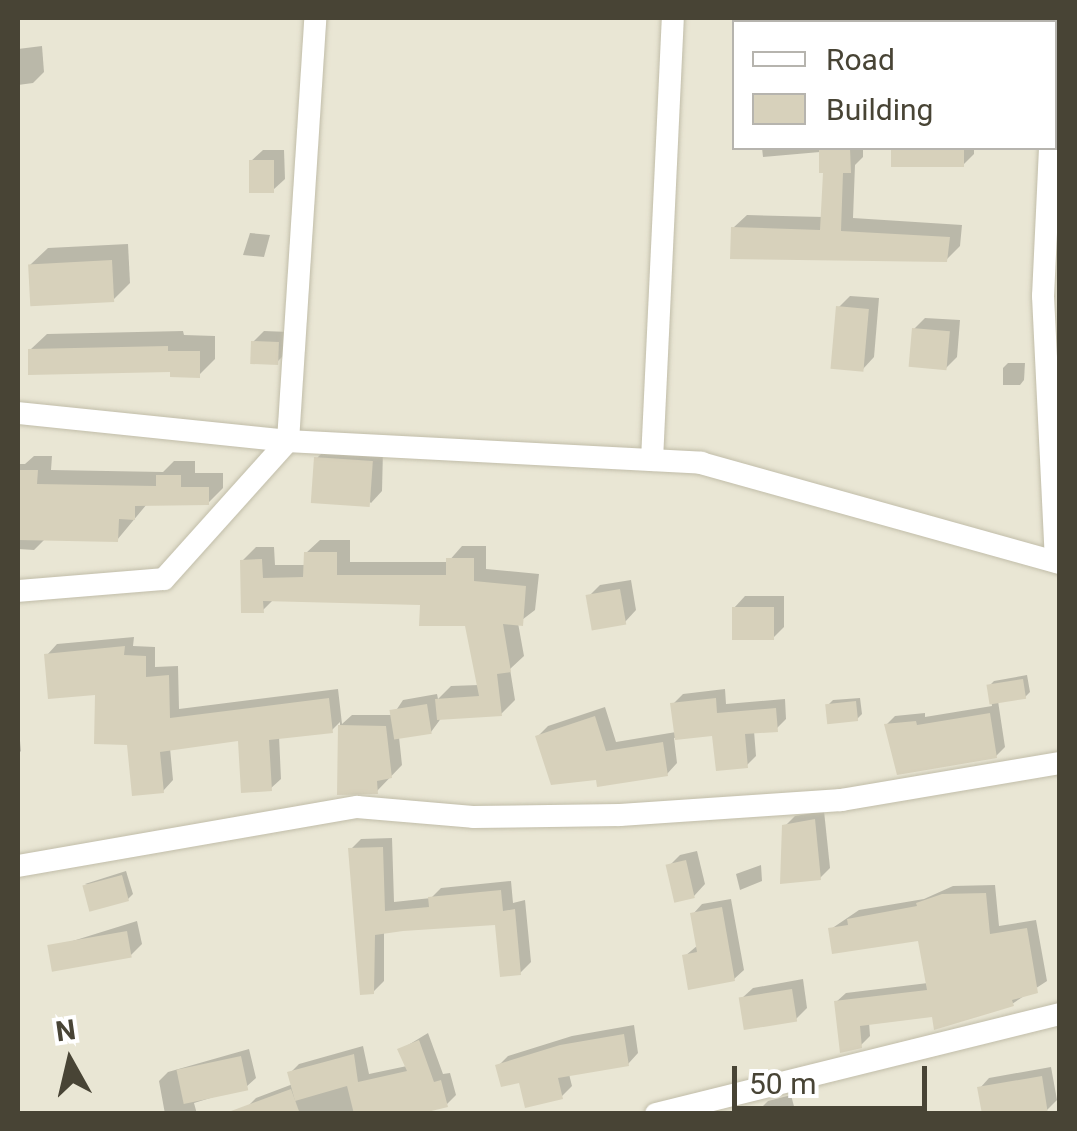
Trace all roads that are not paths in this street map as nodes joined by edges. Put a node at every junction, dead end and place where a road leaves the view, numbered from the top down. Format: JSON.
{"nodes":[{"id":1,"x":315,"y":18,"type":"edge"},
{"id":2,"x":673,"y":18,"type":"edge"},
{"id":3,"x":1050,"y":150,"type":"edge"},
{"id":4,"x":18,"y":414,"type":"edge"},
{"id":5,"x":288,"y":441,"type":"junction"},
{"id":6,"x":652,"y":460,"type":"junction"},
{"id":7,"x":1058,"y":562,"type":"edge"},
{"id":8,"x":18,"y":592,"type":"edge"},
{"id":9,"x":1060,"y":762,"type":"edge"},
{"id":10,"x":18,"y":866,"type":"edge"},
{"id":11,"x":1060,"y":1014,"type":"edge"},
{"id":12,"x":656,"y":1114,"type":"edge"}],
"edges":[{"from":1,"to":5,"type":"street"},
{"from":2,"to":6,"type":"street"},
{"from":3,"to":7,"type":"street"},
{"from":4,"to":5,"type":"street"},
{"from":5,"to":6,"type":"street"},
{"from":5,"to":8,"type":"street"},
{"from":6,"to":7,"type":"street"},
{"from":9,"to":10,"type":"street"},
{"from":11,"to":12,"type":"street"}]}
